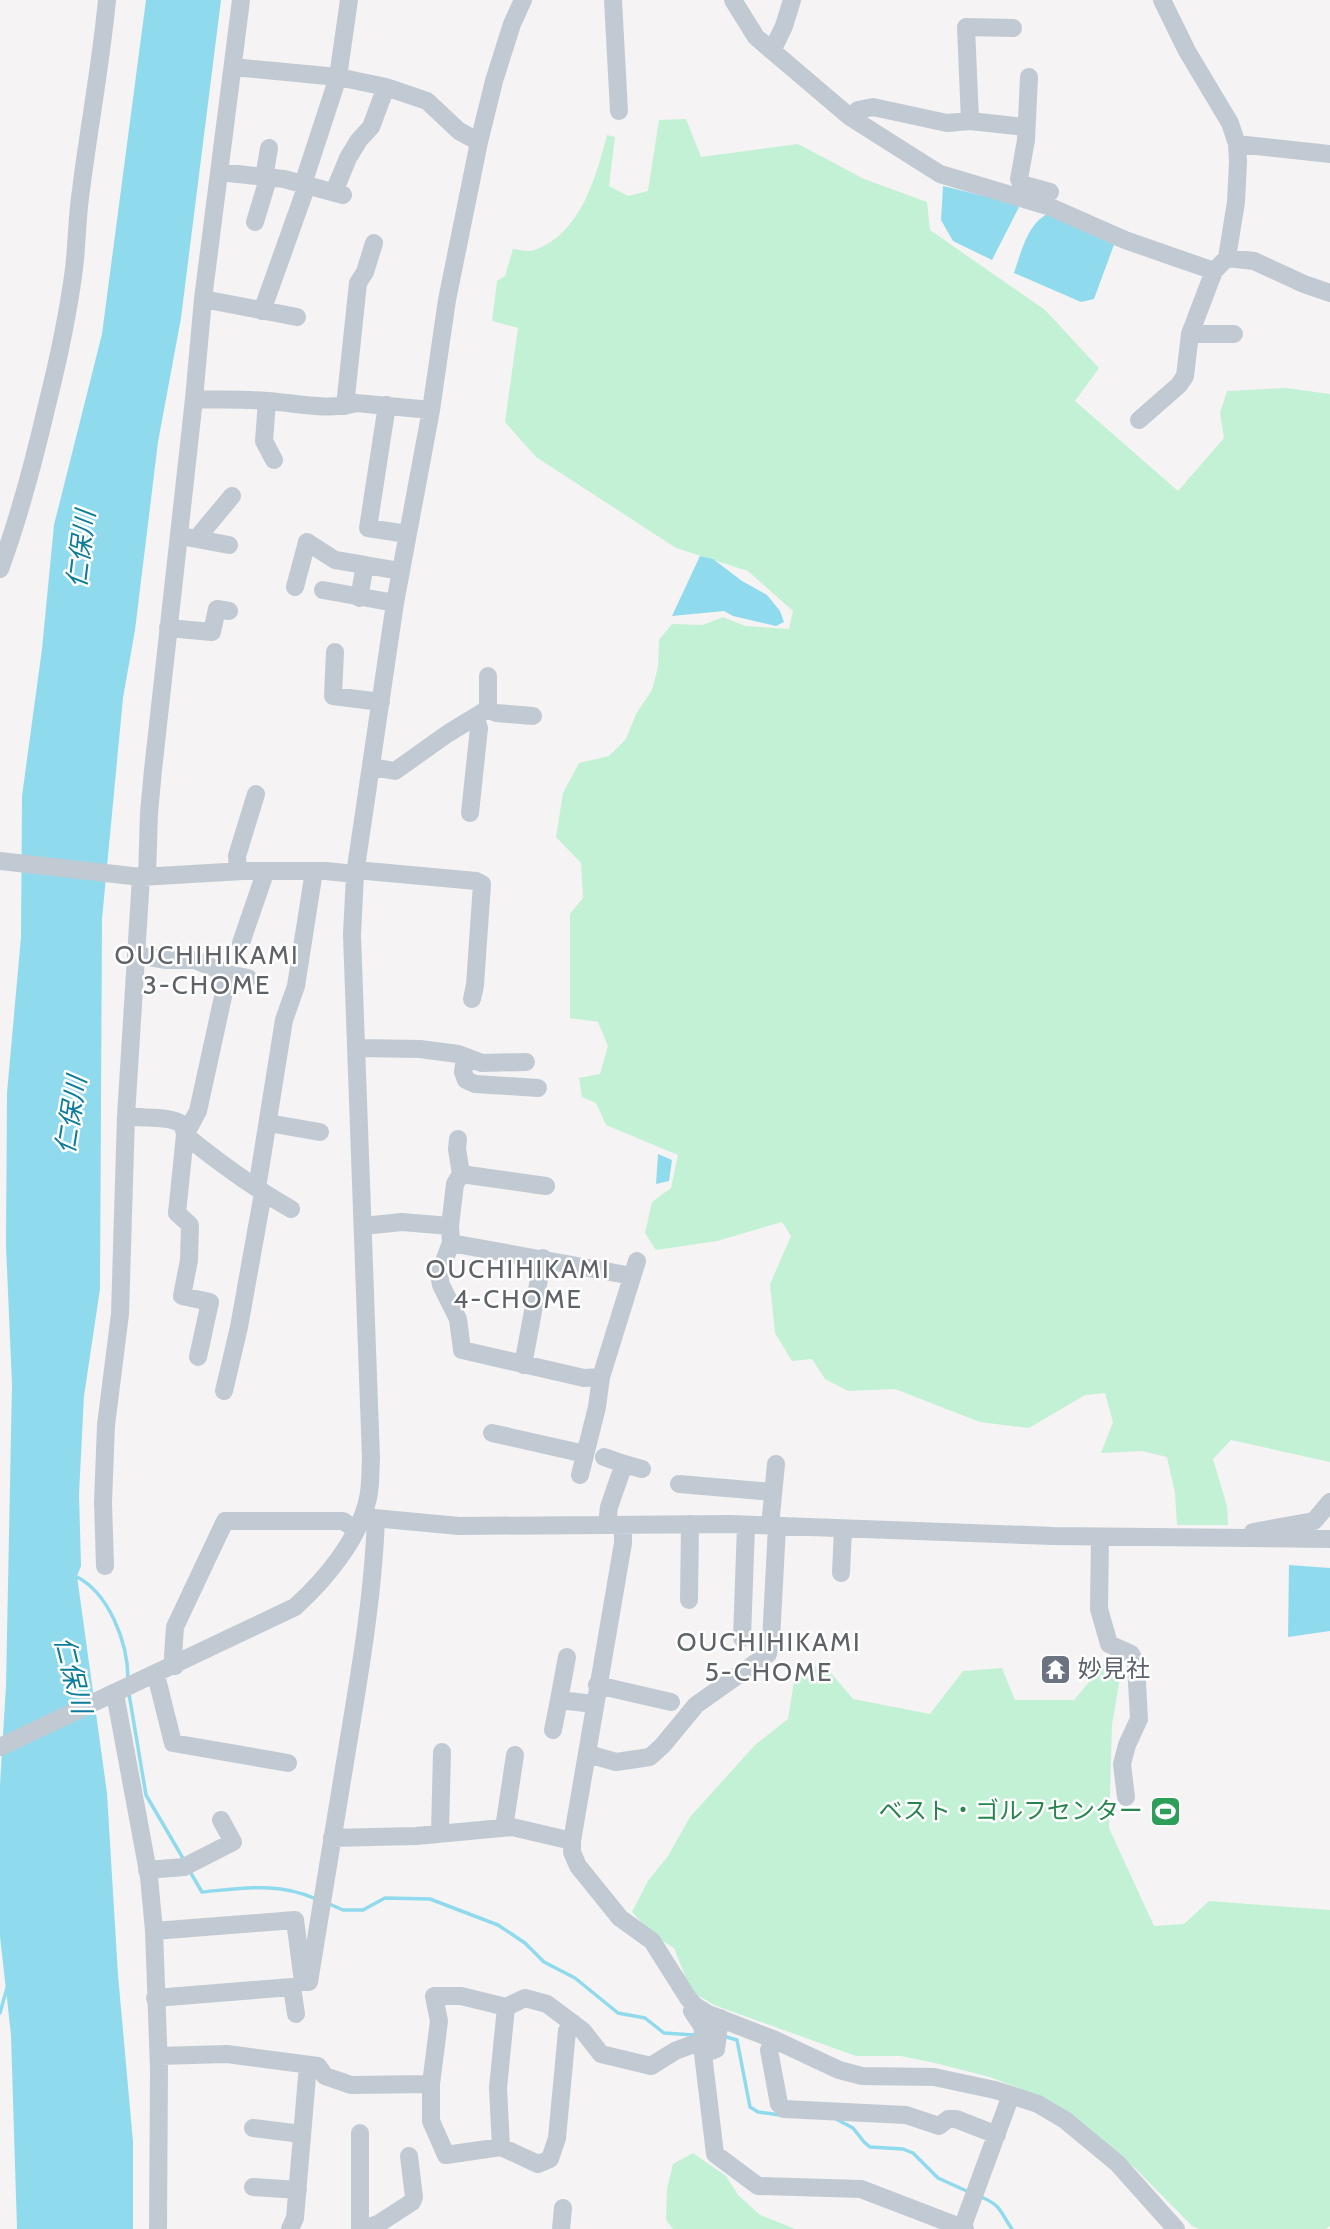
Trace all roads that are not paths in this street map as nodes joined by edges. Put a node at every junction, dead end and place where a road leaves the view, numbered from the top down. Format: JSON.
{"nodes":[{"id":1,"x":107,"y":0,"type":"edge"},
{"id":2,"x":241,"y":0,"type":"edge"},
{"id":3,"x":349,"y":0,"type":"edge"},
{"id":4,"x":523,"y":0,"type":"edge"},
{"id":5,"x":613,"y":0,"type":"edge"},
{"id":6,"x":733,"y":0,"type":"edge"},
{"id":7,"x":792,"y":0,"type":"edge"},
{"id":8,"x":1162,"y":0,"type":"edge"},
{"id":9,"x":1013,"y":28,"type":"dead end"},
{"id":10,"x":772,"y":51,"type":"junction"},
{"id":11,"x":233,"y":67,"type":"junction"},
{"id":12,"x":338,"y":77,"type":"junction"},
{"id":13,"x":1029,"y":77,"type":"dead end"},
{"id":14,"x":386,"y":87,"type":"junction"},
{"id":15,"x":619,"y":111,"type":"dead end"},
{"id":16,"x":850,"y":117,"type":"junction"},
{"id":17,"x":970,"y":121,"type":"junction"},
{"id":18,"x":1029,"y":133,"type":"junction"},
{"id":19,"x":479,"y":142,"type":"junction"},
{"id":20,"x":1237,"y":144,"type":"junction"},
{"id":21,"x":269,"y":148,"type":"dead end"},
{"id":22,"x":1330,"y":154,"type":"edge"},
{"id":23,"x":219,"y":172,"type":"junction"},
{"id":24,"x":266,"y":178,"type":"junction"},
{"id":25,"x":305,"y":184,"type":"junction"},
{"id":26,"x":1050,"y":192,"type":"dead end"},
{"id":27,"x":256,"y":222,"type":"dead end"},
{"id":28,"x":374,"y":243,"type":"dead end"},
{"id":29,"x":1227,"y":258,"type":"junction"},
{"id":30,"x":1214,"y":271,"type":"junction"},
{"id":31,"x":1330,"y":293,"type":"edge"},
{"id":32,"x":203,"y":299,"type":"junction"},
{"id":33,"x":262,"y":311,"type":"junction"},
{"id":34,"x":298,"y":317,"type":"dead end"},
{"id":35,"x":1190,"y":334,"type":"junction"},
{"id":36,"x":1234,"y":334,"type":"dead end"},
{"id":37,"x":194,"y":399,"type":"junction"},
{"id":38,"x":267,"y":401,"type":"junction"},
{"id":39,"x":387,"y":405,"type":"junction"},
{"id":40,"x":345,"y":406,"type":"junction"},
{"id":41,"x":430,"y":410,"type":"junction"},
{"id":42,"x":1139,"y":420,"type":"dead end"},
{"id":43,"x":274,"y":460,"type":"dead end"},
{"id":44,"x":232,"y":496,"type":"dead end"},
{"id":45,"x":407,"y":534,"type":"junction"},
{"id":46,"x":188,"y":537,"type":"junction"},
{"id":47,"x":229,"y":545,"type":"dead end"},
{"id":48,"x":365,"y":565,"type":"junction"},
{"id":49,"x":0,"y":569,"type":"edge"},
{"id":50,"x":400,"y":570,"type":"junction"},
{"id":51,"x":295,"y":587,"type":"dead end"},
{"id":52,"x":324,"y":590,"type":"dead end"},
{"id":53,"x":359,"y":598,"type":"junction"},
{"id":54,"x":395,"y":603,"type":"junction"},
{"id":55,"x":229,"y":611,"type":"dead end"},
{"id":56,"x":168,"y":628,"type":"junction"},
{"id":57,"x":335,"y":652,"type":"dead end"},
{"id":58,"x":488,"y":676,"type":"dead end"},
{"id":59,"x":382,"y":702,"type":"junction"},
{"id":60,"x":482,"y":713,"type":"junction"},
{"id":61,"x":533,"y":716,"type":"dead end"},
{"id":62,"x":372,"y":767,"type":"junction"},
{"id":63,"x":256,"y":794,"type":"dead end"},
{"id":64,"x":470,"y":813,"type":"dead end"},
{"id":65,"x":5,"y":862,"type":"edge"},
{"id":66,"x":237,"y":871,"type":"junction"},
{"id":67,"x":264,"y":871,"type":"junction"},
{"id":68,"x":314,"y":871,"type":"junction"},
{"id":69,"x":356,"y":872,"type":"junction"},
{"id":70,"x":141,"y":877,"type":"junction"},
{"id":71,"x":241,"y":943,"type":"dead end"},
{"id":72,"x":135,"y":955,"type":"junction"},
{"id":73,"x":228,"y":974,"type":"junction"},
{"id":74,"x":248,"y":978,"type":"dead end"},
{"id":75,"x":472,"y":999,"type":"dead end"},
{"id":76,"x":358,"y":1048,"type":"junction"},
{"id":77,"x":464,"y":1058,"type":"junction"},
{"id":78,"x":526,"y":1062,"type":"dead end"},
{"id":79,"x":538,"y":1088,"type":"dead end"},
{"id":80,"x":126,"y":1116,"type":"junction"},
{"id":81,"x":268,"y":1123,"type":"junction"},
{"id":82,"x":320,"y":1132,"type":"dead end"},
{"id":83,"x":185,"y":1135,"type":"junction"},
{"id":84,"x":458,"y":1139,"type":"dead end"},
{"id":85,"x":461,"y":1174,"type":"junction"},
{"id":86,"x":546,"y":1186,"type":"dead end"},
{"id":87,"x":260,"y":1190,"type":"junction"},
{"id":88,"x":291,"y":1209,"type":"dead end"},
{"id":89,"x":363,"y":1226,"type":"junction"},
{"id":90,"x":450,"y":1235,"type":"junction"},
{"id":91,"x":543,"y":1258,"type":"junction"},
{"id":92,"x":198,"y":1357,"type":"dead end"},
{"id":93,"x":523,"y":1365,"type":"junction"},
{"id":94,"x":601,"y":1377,"type":"junction"},
{"id":95,"x":224,"y":1391,"type":"dead end"},
{"id":96,"x":492,"y":1433,"type":"dead end"},
{"id":97,"x":585,"y":1454,"type":"junction"},
{"id":98,"x":604,"y":1457,"type":"dead end"},
{"id":99,"x":624,"y":1464,"type":"junction"},
{"id":100,"x":776,"y":1464,"type":"dead end"},
{"id":101,"x":642,"y":1469,"type":"dead end"},
{"id":102,"x":580,"y":1475,"type":"dead end"},
{"id":103,"x":679,"y":1484,"type":"dead end"},
{"id":104,"x":773,"y":1492,"type":"junction"},
{"id":105,"x":1330,"y":1502,"type":"edge"},
{"id":106,"x":365,"y":1522,"type":"junction"},
{"id":107,"x":690,"y":1524,"type":"junction"},
{"id":108,"x":615,"y":1525,"type":"junction"},
{"id":109,"x":746,"y":1525,"type":"junction"},
{"id":110,"x":774,"y":1526,"type":"junction"},
{"id":111,"x":843,"y":1529,"type":"junction"},
{"id":112,"x":1100,"y":1537,"type":"junction"},
{"id":113,"x":1241,"y":1538,"type":"junction"},
{"id":114,"x":1330,"y":1539,"type":"edge"},
{"id":115,"x":105,"y":1566,"type":"dead end"},
{"id":116,"x":841,"y":1573,"type":"dead end"},
{"id":117,"x":688,"y":1600,"type":"dead end"},
{"id":118,"x":742,"y":1638,"type":"dead end"},
{"id":119,"x":568,"y":1657,"type":"dead end"},
{"id":120,"x":175,"y":1666,"type":"junction"},
{"id":121,"x":156,"y":1675,"type":"junction"},
{"id":122,"x":597,"y":1685,"type":"junction"},
{"id":123,"x":108,"y":1696,"type":"junction"},
{"id":124,"x":559,"y":1700,"type":"junction"},
{"id":125,"x":671,"y":1702,"type":"dead end"},
{"id":126,"x":594,"y":1704,"type":"junction"},
{"id":127,"x":553,"y":1730,"type":"dead end"},
{"id":128,"x":0,"y":1747,"type":"edge"},
{"id":129,"x":442,"y":1752,"type":"dead end"},
{"id":130,"x":588,"y":1754,"type":"junction"},
{"id":131,"x":515,"y":1755,"type":"dead end"},
{"id":132,"x":288,"y":1763,"type":"dead end"},
{"id":133,"x":1126,"y":1797,"type":"dead end"},
{"id":134,"x":220,"y":1819,"type":"dead end"},
{"id":135,"x":504,"y":1828,"type":"junction"},
{"id":136,"x":440,"y":1833,"type":"junction"},
{"id":137,"x":332,"y":1838,"type":"junction"},
{"id":138,"x":572,"y":1841,"type":"junction"},
{"id":139,"x":147,"y":1870,"type":"junction"},
{"id":140,"x":154,"y":1931,"type":"junction"},
{"id":141,"x":155,"y":1998,"type":"junction"},
{"id":142,"x":695,"y":2006,"type":"junction"},
{"id":143,"x":506,"y":2007,"type":"junction"},
{"id":144,"x":296,"y":2014,"type":"dead end"},
{"id":145,"x":720,"y":2018,"type":"junction"},
{"id":146,"x":573,"y":2023,"type":"junction"},
{"id":147,"x":773,"y":2039,"type":"junction"},
{"id":148,"x":159,"y":2056,"type":"junction"},
{"id":149,"x":308,"y":2066,"type":"junction"},
{"id":150,"x":431,"y":2084,"type":"junction"},
{"id":151,"x":1011,"y":2095,"type":"junction"},
{"id":152,"x":264,"y":2133,"type":"dead end"},
{"id":153,"x":360,"y":2133,"type":"dead end"},
{"id":154,"x":302,"y":2134,"type":"junction"},
{"id":155,"x":997,"y":2135,"type":"junction"},
{"id":156,"x":501,"y":2147,"type":"junction"},
{"id":157,"x":409,"y":2156,"type":"dead end"},
{"id":158,"x":253,"y":2187,"type":"dead end"},
{"id":159,"x":298,"y":2190,"type":"junction"},
{"id":160,"x":563,"y":2208,"type":"dead end"},
{"id":161,"x":964,"y":2228,"type":"edge"},
{"id":162,"x":158,"y":2229,"type":"edge"},
{"id":163,"x":290,"y":2229,"type":"edge"},
{"id":164,"x":362,"y":2229,"type":"edge"},
{"id":165,"x":561,"y":2229,"type":"edge"},
{"id":166,"x":1176,"y":2229,"type":"edge"}],
"edges":[{"from":1,"to":49,"type":"street"},
{"from":2,"to":11,"type":"street"},
{"from":3,"to":12,"type":"street"},
{"from":4,"to":19,"type":"street"},
{"from":5,"to":15,"type":"street"},
{"from":6,"to":10,"type":"street"},
{"from":7,"to":10,"type":"street"},
{"from":8,"to":20,"type":"street"},
{"from":9,"to":17,"type":"street"},
{"from":10,"to":16,"type":"street"},
{"from":11,"to":12,"type":"street"},
{"from":11,"to":23,"type":"street"},
{"from":12,"to":14,"type":"street"},
{"from":12,"to":25,"type":"street"},
{"from":13,"to":18,"type":"street"},
{"from":14,"to":19,"type":"street"},
{"from":14,"to":25,"type":"street"},
{"from":16,"to":17,"type":"street"},
{"from":16,"to":30,"type":"street"},
{"from":17,"to":18,"type":"street"},
{"from":18,"to":26,"type":"street"},
{"from":19,"to":41,"type":"street"},
{"from":20,"to":22,"type":"street"},
{"from":20,"to":29,"type":"street"},
{"from":21,"to":24,"type":"street"},
{"from":23,"to":24,"type":"street"},
{"from":23,"to":32,"type":"street"},
{"from":24,"to":25,"type":"street"},
{"from":24,"to":27,"type":"street"},
{"from":25,"to":33,"type":"street"},
{"from":28,"to":40,"type":"street"},
{"from":29,"to":30,"type":"street"},
{"from":29,"to":31,"type":"street"},
{"from":30,"to":35,"type":"street"},
{"from":32,"to":33,"type":"street"},
{"from":32,"to":37,"type":"street"},
{"from":33,"to":34,"type":"street"},
{"from":35,"to":36,"type":"street"},
{"from":35,"to":42,"type":"street"},
{"from":37,"to":38,"type":"street"},
{"from":37,"to":46,"type":"street"},
{"from":38,"to":40,"type":"street"},
{"from":38,"to":43,"type":"street"},
{"from":39,"to":40,"type":"street"},
{"from":39,"to":41,"type":"street"},
{"from":39,"to":45,"type":"street"},
{"from":41,"to":45,"type":"street"},
{"from":44,"to":46,"type":"street"},
{"from":45,"to":50,"type":"street"},
{"from":46,"to":47,"type":"street"},
{"from":46,"to":56,"type":"street"},
{"from":48,"to":50,"type":"street"},
{"from":48,"to":51,"type":"street"},
{"from":48,"to":53,"type":"street"},
{"from":50,"to":54,"type":"street"},
{"from":52,"to":53,"type":"street"},
{"from":53,"to":54,"type":"street"},
{"from":54,"to":59,"type":"street"},
{"from":55,"to":56,"type":"street"},
{"from":56,"to":70,"type":"street"},
{"from":57,"to":59,"type":"street"},
{"from":58,"to":60,"type":"street"},
{"from":59,"to":62,"type":"street"},
{"from":60,"to":61,"type":"street"},
{"from":60,"to":62,"type":"street"},
{"from":60,"to":64,"type":"street"},
{"from":62,"to":69,"type":"street"},
{"from":63,"to":66,"type":"street"},
{"from":65,"to":70,"type":"street"},
{"from":66,"to":67,"type":"street"},
{"from":66,"to":70,"type":"street"},
{"from":67,"to":68,"type":"street"},
{"from":67,"to":71,"type":"street"},
{"from":68,"to":69,"type":"street"},
{"from":68,"to":81,"type":"street"},
{"from":69,"to":75,"type":"street"},
{"from":69,"to":76,"type":"street"},
{"from":70,"to":72,"type":"street"},
{"from":72,"to":73,"type":"street"},
{"from":72,"to":80,"type":"street"},
{"from":73,"to":74,"type":"street"},
{"from":73,"to":83,"type":"street"},
{"from":76,"to":77,"type":"street"},
{"from":76,"to":89,"type":"street"},
{"from":77,"to":78,"type":"street"},
{"from":77,"to":79,"type":"street"},
{"from":80,"to":83,"type":"street"},
{"from":80,"to":115,"type":"street"},
{"from":81,"to":82,"type":"street"},
{"from":81,"to":87,"type":"street"},
{"from":83,"to":87,"type":"street"},
{"from":83,"to":92,"type":"street"},
{"from":84,"to":85,"type":"street"},
{"from":85,"to":86,"type":"street"},
{"from":85,"to":90,"type":"street"},
{"from":87,"to":88,"type":"street"},
{"from":87,"to":95,"type":"street"},
{"from":89,"to":90,"type":"street"},
{"from":89,"to":106,"type":"street"},
{"from":90,"to":91,"type":"street"},
{"from":90,"to":93,"type":"street"},
{"from":91,"to":93,"type":"street"},
{"from":91,"to":94,"type":"street"},
{"from":93,"to":94,"type":"street"},
{"from":94,"to":97,"type":"street"},
{"from":96,"to":97,"type":"street"},
{"from":97,"to":102,"type":"street"},
{"from":98,"to":99,"type":"street"},
{"from":99,"to":101,"type":"street"},
{"from":99,"to":108,"type":"street"},
{"from":100,"to":104,"type":"street"},
{"from":103,"to":104,"type":"street"},
{"from":104,"to":110,"type":"street"},
{"from":105,"to":113,"type":"street"},
{"from":106,"to":108,"type":"street"},
{"from":106,"to":120,"type":"street"},
{"from":106,"to":120,"type":"street"},
{"from":106,"to":137,"type":"street"},
{"from":107,"to":108,"type":"street"},
{"from":107,"to":109,"type":"street"},
{"from":107,"to":117,"type":"street"},
{"from":108,"to":122,"type":"street"},
{"from":109,"to":110,"type":"street"},
{"from":109,"to":118,"type":"street"},
{"from":110,"to":111,"type":"street"},
{"from":110,"to":130,"type":"street"},
{"from":111,"to":112,"type":"street"},
{"from":111,"to":116,"type":"street"},
{"from":112,"to":113,"type":"street"},
{"from":112,"to":133,"type":"street"},
{"from":113,"to":114,"type":"street"},
{"from":119,"to":124,"type":"street"},
{"from":120,"to":121,"type":"street"},
{"from":121,"to":123,"type":"street"},
{"from":121,"to":132,"type":"street"},
{"from":122,"to":125,"type":"street"},
{"from":122,"to":126,"type":"street"},
{"from":123,"to":128,"type":"street"},
{"from":123,"to":139,"type":"street"},
{"from":124,"to":126,"type":"street"},
{"from":124,"to":127,"type":"street"},
{"from":126,"to":130,"type":"street"},
{"from":129,"to":136,"type":"street"},
{"from":130,"to":138,"type":"street"},
{"from":131,"to":135,"type":"street"},
{"from":134,"to":139,"type":"street"},
{"from":135,"to":136,"type":"street"},
{"from":135,"to":138,"type":"street"},
{"from":136,"to":137,"type":"street"},
{"from":137,"to":140,"type":"street"},
{"from":138,"to":142,"type":"street"},
{"from":139,"to":140,"type":"street"},
{"from":140,"to":141,"type":"street"},
{"from":141,"to":144,"type":"street"},
{"from":141,"to":148,"type":"street"},
{"from":142,"to":145,"type":"street"},
{"from":142,"to":146,"type":"street"},
{"from":143,"to":146,"type":"street"},
{"from":143,"to":150,"type":"street"},
{"from":143,"to":156,"type":"street"},
{"from":145,"to":147,"type":"street"},
{"from":145,"to":161,"type":"street"},
{"from":146,"to":156,"type":"street"},
{"from":147,"to":151,"type":"street"},
{"from":147,"to":155,"type":"street"},
{"from":148,"to":149,"type":"street"},
{"from":148,"to":162,"type":"street"},
{"from":149,"to":150,"type":"street"},
{"from":149,"to":154,"type":"street"},
{"from":150,"to":156,"type":"street"},
{"from":151,"to":155,"type":"street"},
{"from":151,"to":166,"type":"street"},
{"from":152,"to":154,"type":"street"},
{"from":153,"to":164,"type":"street"},
{"from":154,"to":159,"type":"street"},
{"from":155,"to":161,"type":"street"},
{"from":157,"to":164,"type":"street"},
{"from":158,"to":159,"type":"street"},
{"from":159,"to":163,"type":"street"},
{"from":160,"to":165,"type":"street"}]}
